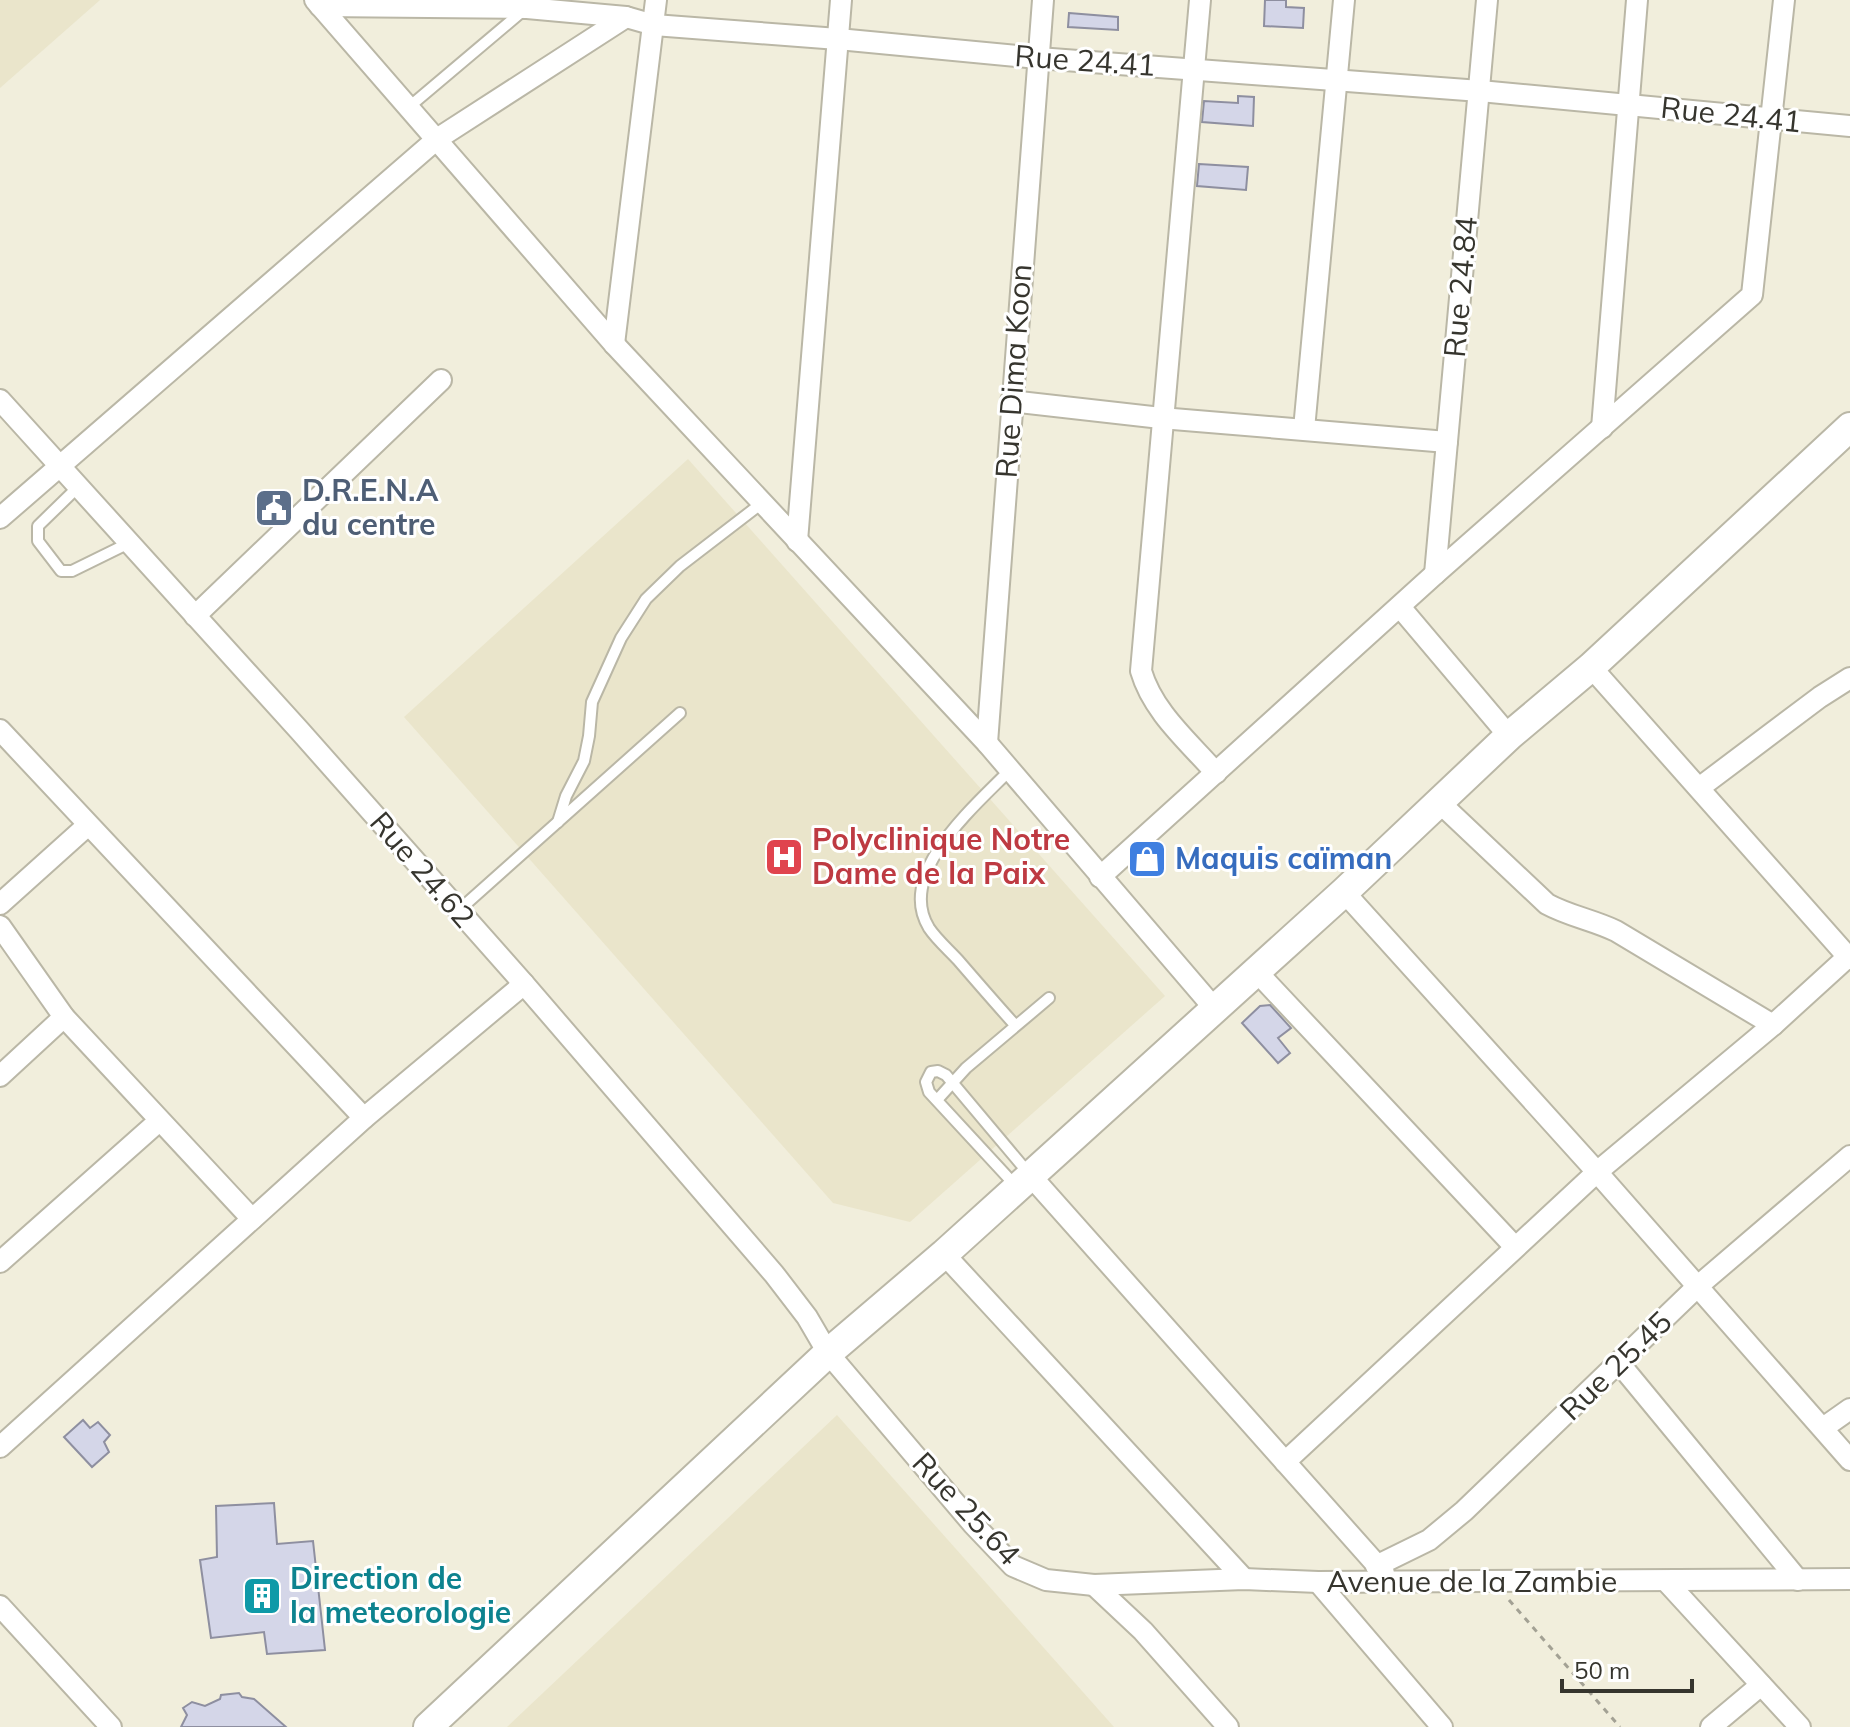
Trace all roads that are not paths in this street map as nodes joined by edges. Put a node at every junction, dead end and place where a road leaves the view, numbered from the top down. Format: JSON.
{"nodes":[{"id":1,"x":656,"y":0,"type":"edge"},
{"id":2,"x":841,"y":0,"type":"edge"},
{"id":3,"x":1043,"y":0,"type":"edge"},
{"id":4,"x":1200,"y":0,"type":"edge"},
{"id":5,"x":1344,"y":0,"type":"edge"},
{"id":6,"x":1487,"y":0,"type":"edge"},
{"id":7,"x":1637,"y":0,"type":"edge"},
{"id":8,"x":1784,"y":0,"type":"edge"},
{"id":9,"x":318,"y":3,"type":"edge"},
{"id":10,"x":527,"y":8,"type":"junction"},
{"id":11,"x":626,"y":17,"type":"junction"},
{"id":12,"x":654,"y":25,"type":"junction"},
{"id":13,"x":838,"y":39,"type":"junction"},
{"id":14,"x":1038,"y":58,"type":"junction"},
{"id":15,"x":1194,"y":69,"type":"junction"},
{"id":16,"x":1336,"y":80,"type":"junction"},
{"id":17,"x":1480,"y":91,"type":"junction"},
{"id":18,"x":1627,"y":104,"type":"junction"},
{"id":19,"x":409,"y":107,"type":"junction"},
{"id":20,"x":1773,"y":119,"type":"junction"},
{"id":21,"x":1850,"y":126,"type":"edge"},
{"id":22,"x":437,"y":139,"type":"junction"},
{"id":23,"x":614,"y":344,"type":"junction"},
{"id":24,"x":441,"y":380,"type":"dead end"},
{"id":25,"x":0,"y":400,"type":"edge"},
{"id":26,"x":1011,"y":401,"type":"junction"},
{"id":27,"x":1161,"y":418,"type":"junction"},
{"id":28,"x":1850,"y":427,"type":"edge"},
{"id":29,"x":1602,"y":428,"type":"junction"},
{"id":30,"x":1304,"y":429,"type":"junction"},
{"id":31,"x":1447,"y":442,"type":"junction"},
{"id":32,"x":58,"y":466,"type":"junction"},
{"id":33,"x":78,"y":487,"type":"junction"},
{"id":34,"x":762,"y":503,"type":"junction"},
{"id":35,"x":0,"y":518,"type":"edge"},
{"id":36,"x":797,"y":541,"type":"junction"},
{"id":37,"x":129,"y":543,"type":"junction"},
{"id":38,"x":1435,"y":574,"type":"junction"},
{"id":39,"x":1400,"y":607,"type":"junction"},
{"id":40,"x":195,"y":616,"type":"junction"},
{"id":41,"x":1591,"y":667,"type":"junction"},
{"id":42,"x":1850,"y":678,"type":"edge"},
{"id":43,"x":680,"y":713,"type":"dead end"},
{"id":44,"x":0,"y":730,"type":"edge"},
{"id":45,"x":1509,"y":736,"type":"junction"},
{"id":46,"x":987,"y":743,"type":"junction"},
{"id":47,"x":1010,"y":770,"type":"junction"},
{"id":48,"x":1216,"y":773,"type":"junction"},
{"id":49,"x":1699,"y":788,"type":"junction"},
{"id":50,"x":1440,"y":803,"type":"junction"},
{"id":51,"x":558,"y":822,"type":"junction"},
{"id":52,"x":88,"y":825,"type":"junction"},
{"id":53,"x":1100,"y":877,"type":"junction"},
{"id":54,"x":1344,"y":892,"type":"junction"},
{"id":55,"x":0,"y":904,"type":"edge"},
{"id":56,"x":458,"y":911,"type":"junction"},
{"id":57,"x":0,"y":926,"type":"edge"},
{"id":58,"x":1849,"y":957,"type":"edge"},
{"id":59,"x":1256,"y":971,"type":"junction"},
{"id":60,"x":524,"y":984,"type":"junction"},
{"id":61,"x":1049,"y":998,"type":"dead end"},
{"id":62,"x":1214,"y":1008,"type":"junction"},
{"id":63,"x":64,"y":1017,"type":"junction"},
{"id":64,"x":1015,"y":1025,"type":"junction"},
{"id":65,"x":1773,"y":1025,"type":"junction"},
{"id":66,"x":0,"y":1076,"type":"edge"},
{"id":67,"x":953,"y":1083,"type":"junction"},
{"id":68,"x":937,"y":1100,"type":"junction"},
{"id":69,"x":364,"y":1118,"type":"junction"},
{"id":70,"x":159,"y":1121,"type":"junction"},
{"id":71,"x":1850,"y":1156,"type":"edge"},
{"id":72,"x":1597,"y":1172,"type":"junction"},
{"id":73,"x":1023,"y":1181,"type":"junction"},
{"id":74,"x":252,"y":1219,"type":"junction"},
{"id":75,"x":1515,"y":1247,"type":"junction"},
{"id":76,"x":944,"y":1254,"type":"junction"},
{"id":77,"x":0,"y":1262,"type":"edge"},
{"id":78,"x":1698,"y":1286,"type":"junction"},
{"id":79,"x":828,"y":1353,"type":"junction"},
{"id":80,"x":1619,"y":1363,"type":"junction"},
{"id":81,"x":1850,"y":1409,"type":"edge"},
{"id":82,"x":1823,"y":1428,"type":"junction"},
{"id":83,"x":0,"y":1447,"type":"edge"},
{"id":84,"x":1850,"y":1460,"type":"edge"},
{"id":85,"x":1285,"y":1462,"type":"junction"},
{"id":86,"x":1376,"y":1566,"type":"junction"},
{"id":87,"x":1244,"y":1579,"type":"junction"},
{"id":88,"x":1850,"y":1579,"type":"edge"},
{"id":89,"x":1798,"y":1580,"type":"junction"},
{"id":90,"x":1666,"y":1581,"type":"junction"},
{"id":91,"x":1318,"y":1582,"type":"junction"},
{"id":92,"x":1392,"y":1582,"type":"junction"},
{"id":93,"x":1094,"y":1585,"type":"junction"},
{"id":94,"x":0,"y":1606,"type":"edge"},
{"id":95,"x":1761,"y":1685,"type":"junction"},
{"id":96,"x":111,"y":1727,"type":"edge"},
{"id":97,"x":428,"y":1727,"type":"edge"},
{"id":98,"x":1228,"y":1727,"type":"edge"},
{"id":99,"x":1442,"y":1727,"type":"edge"},
{"id":100,"x":1711,"y":1727,"type":"edge"},
{"id":101,"x":1800,"y":1727,"type":"edge"}],
"edges":[{"from":1,"to":12,"type":"street"},
{"from":2,"to":13,"type":"street"},
{"from":3,"to":14,"type":"street","name":"Rue Dima Koon"},
{"from":4,"to":15,"type":"street"},
{"from":5,"to":16,"type":"street"},
{"from":6,"to":17,"type":"street","name":"Rue 24.84"},
{"from":7,"to":18,"type":"street"},
{"from":8,"to":20,"type":"street"},
{"from":9,"to":10,"type":"street","name":"Rue 24.41"},
{"from":9,"to":19,"type":"street"},
{"from":10,"to":11,"type":"street","name":"Rue 24.41"},
{"from":10,"to":19,"type":"lane"},
{"from":11,"to":12,"type":"street","name":"Rue 24.41"},
{"from":11,"to":22,"type":"street"},
{"from":12,"to":13,"type":"street","name":"Rue 24.41"},
{"from":12,"to":23,"type":"street"},
{"from":13,"to":14,"type":"street","name":"Rue 24.41"},
{"from":13,"to":36,"type":"street"},
{"from":14,"to":15,"type":"street","name":"Rue 24.41"},
{"from":14,"to":26,"type":"street","name":"Rue Dima Koon"},
{"from":15,"to":16,"type":"street","name":"Rue 24.41"},
{"from":15,"to":27,"type":"street"},
{"from":16,"to":17,"type":"street","name":"Rue 24.41"},
{"from":16,"to":30,"type":"street"},
{"from":17,"to":18,"type":"street","name":"Rue 24.41"},
{"from":17,"to":31,"type":"street","name":"Rue 24.84"},
{"from":18,"to":20,"type":"street","name":"Rue 24.41"},
{"from":18,"to":29,"type":"street"},
{"from":19,"to":22,"type":"street"},
{"from":20,"to":21,"type":"street","name":"Rue 24.41"},
{"from":20,"to":29,"type":"street"},
{"from":22,"to":23,"type":"street"},
{"from":22,"to":32,"type":"street"},
{"from":23,"to":34,"type":"street"},
{"from":24,"to":40,"type":"street"},
{"from":25,"to":32,"type":"street","name":"Rue 24.62"},
{"from":26,"to":27,"type":"street"},
{"from":26,"to":46,"type":"street","name":"Rue Dima Koon"},
{"from":27,"to":30,"type":"street"},
{"from":27,"to":48,"type":"street"},
{"from":28,"to":41,"type":"street"},
{"from":29,"to":38,"type":"street"},
{"from":30,"to":31,"type":"street"},
{"from":31,"to":38,"type":"street","name":"Rue 24.84"},
{"from":32,"to":33,"type":"street","name":"Rue 24.62"},
{"from":32,"to":35,"type":"street"},
{"from":33,"to":37,"type":"street","name":"Rue 24.62"},
{"from":33,"to":37,"type":"lane"},
{"from":34,"to":36,"type":"street"},
{"from":34,"to":51,"type":"lane"},
{"from":36,"to":46,"type":"street"},
{"from":37,"to":40,"type":"street","name":"Rue 24.62"},
{"from":38,"to":39,"type":"street"},
{"from":39,"to":45,"type":"street"},
{"from":39,"to":48,"type":"street"},
{"from":40,"to":56,"type":"street","name":"Rue 24.62"},
{"from":41,"to":45,"type":"street"},
{"from":41,"to":49,"type":"street"},
{"from":42,"to":49,"type":"street"},
{"from":43,"to":51,"type":"lane"},
{"from":44,"to":52,"type":"street"},
{"from":45,"to":50,"type":"street"},
{"from":46,"to":47,"type":"street"},
{"from":47,"to":53,"type":"street"},
{"from":47,"to":64,"type":"lane"},
{"from":48,"to":53,"type":"street"},
{"from":49,"to":58,"type":"street"},
{"from":50,"to":54,"type":"street"},
{"from":50,"to":65,"type":"street"},
{"from":51,"to":56,"type":"lane"},
{"from":52,"to":55,"type":"street"},
{"from":52,"to":69,"type":"street"},
{"from":53,"to":62,"type":"street"},
{"from":54,"to":59,"type":"street"},
{"from":54,"to":72,"type":"street"},
{"from":56,"to":60,"type":"street","name":"Rue 24.62"},
{"from":57,"to":63,"type":"street"},
{"from":58,"to":65,"type":"street"},
{"from":59,"to":62,"type":"street"},
{"from":59,"to":75,"type":"street"},
{"from":60,"to":69,"type":"street"},
{"from":60,"to":79,"type":"street","name":"Rue 24.62"},
{"from":61,"to":64,"type":"lane"},
{"from":62,"to":73,"type":"street"},
{"from":63,"to":66,"type":"street"},
{"from":63,"to":70,"type":"street"},
{"from":64,"to":67,"type":"lane"},
{"from":65,"to":72,"type":"street"},
{"from":67,"to":68,"type":"lane"},
{"from":67,"to":68,"type":"lane"},
{"from":67,"to":73,"type":"lane"},
{"from":68,"to":73,"type":"lane"},
{"from":69,"to":74,"type":"street"},
{"from":70,"to":74,"type":"street"},
{"from":70,"to":77,"type":"street"},
{"from":71,"to":78,"type":"street","name":"Rue 25.45"},
{"from":72,"to":75,"type":"street"},
{"from":72,"to":78,"type":"street"},
{"from":73,"to":76,"type":"street"},
{"from":73,"to":85,"type":"street"},
{"from":74,"to":83,"type":"street"},
{"from":75,"to":85,"type":"street"},
{"from":76,"to":79,"type":"street"},
{"from":76,"to":87,"type":"street"},
{"from":78,"to":80,"type":"street","name":"Rue 25.45"},
{"from":78,"to":82,"type":"street"},
{"from":79,"to":93,"type":"street","name":"Rue 25.64"},
{"from":79,"to":97,"type":"street"},
{"from":80,"to":86,"type":"street","name":"Rue 25.45"},
{"from":80,"to":89,"type":"street"},
{"from":81,"to":82,"type":"street"},
{"from":82,"to":84,"type":"street"},
{"from":85,"to":86,"type":"street"},
{"from":86,"to":92,"type":"street"},
{"from":87,"to":91,"type":"street","name":"Avenue de la Zambie"},
{"from":87,"to":93,"type":"street","name":"Avenue de la Zambie"},
{"from":88,"to":89,"type":"street","name":"Avenue de la Zambie"},
{"from":89,"to":90,"type":"street","name":"Avenue de la Zambie"},
{"from":90,"to":92,"type":"street","name":"Avenue de la Zambie"},
{"from":90,"to":95,"type":"street"},
{"from":91,"to":92,"type":"street","name":"Avenue de la Zambie"},
{"from":91,"to":99,"type":"street"},
{"from":93,"to":98,"type":"street"},
{"from":94,"to":96,"type":"street"},
{"from":95,"to":100,"type":"street"},
{"from":95,"to":101,"type":"street"}]}
